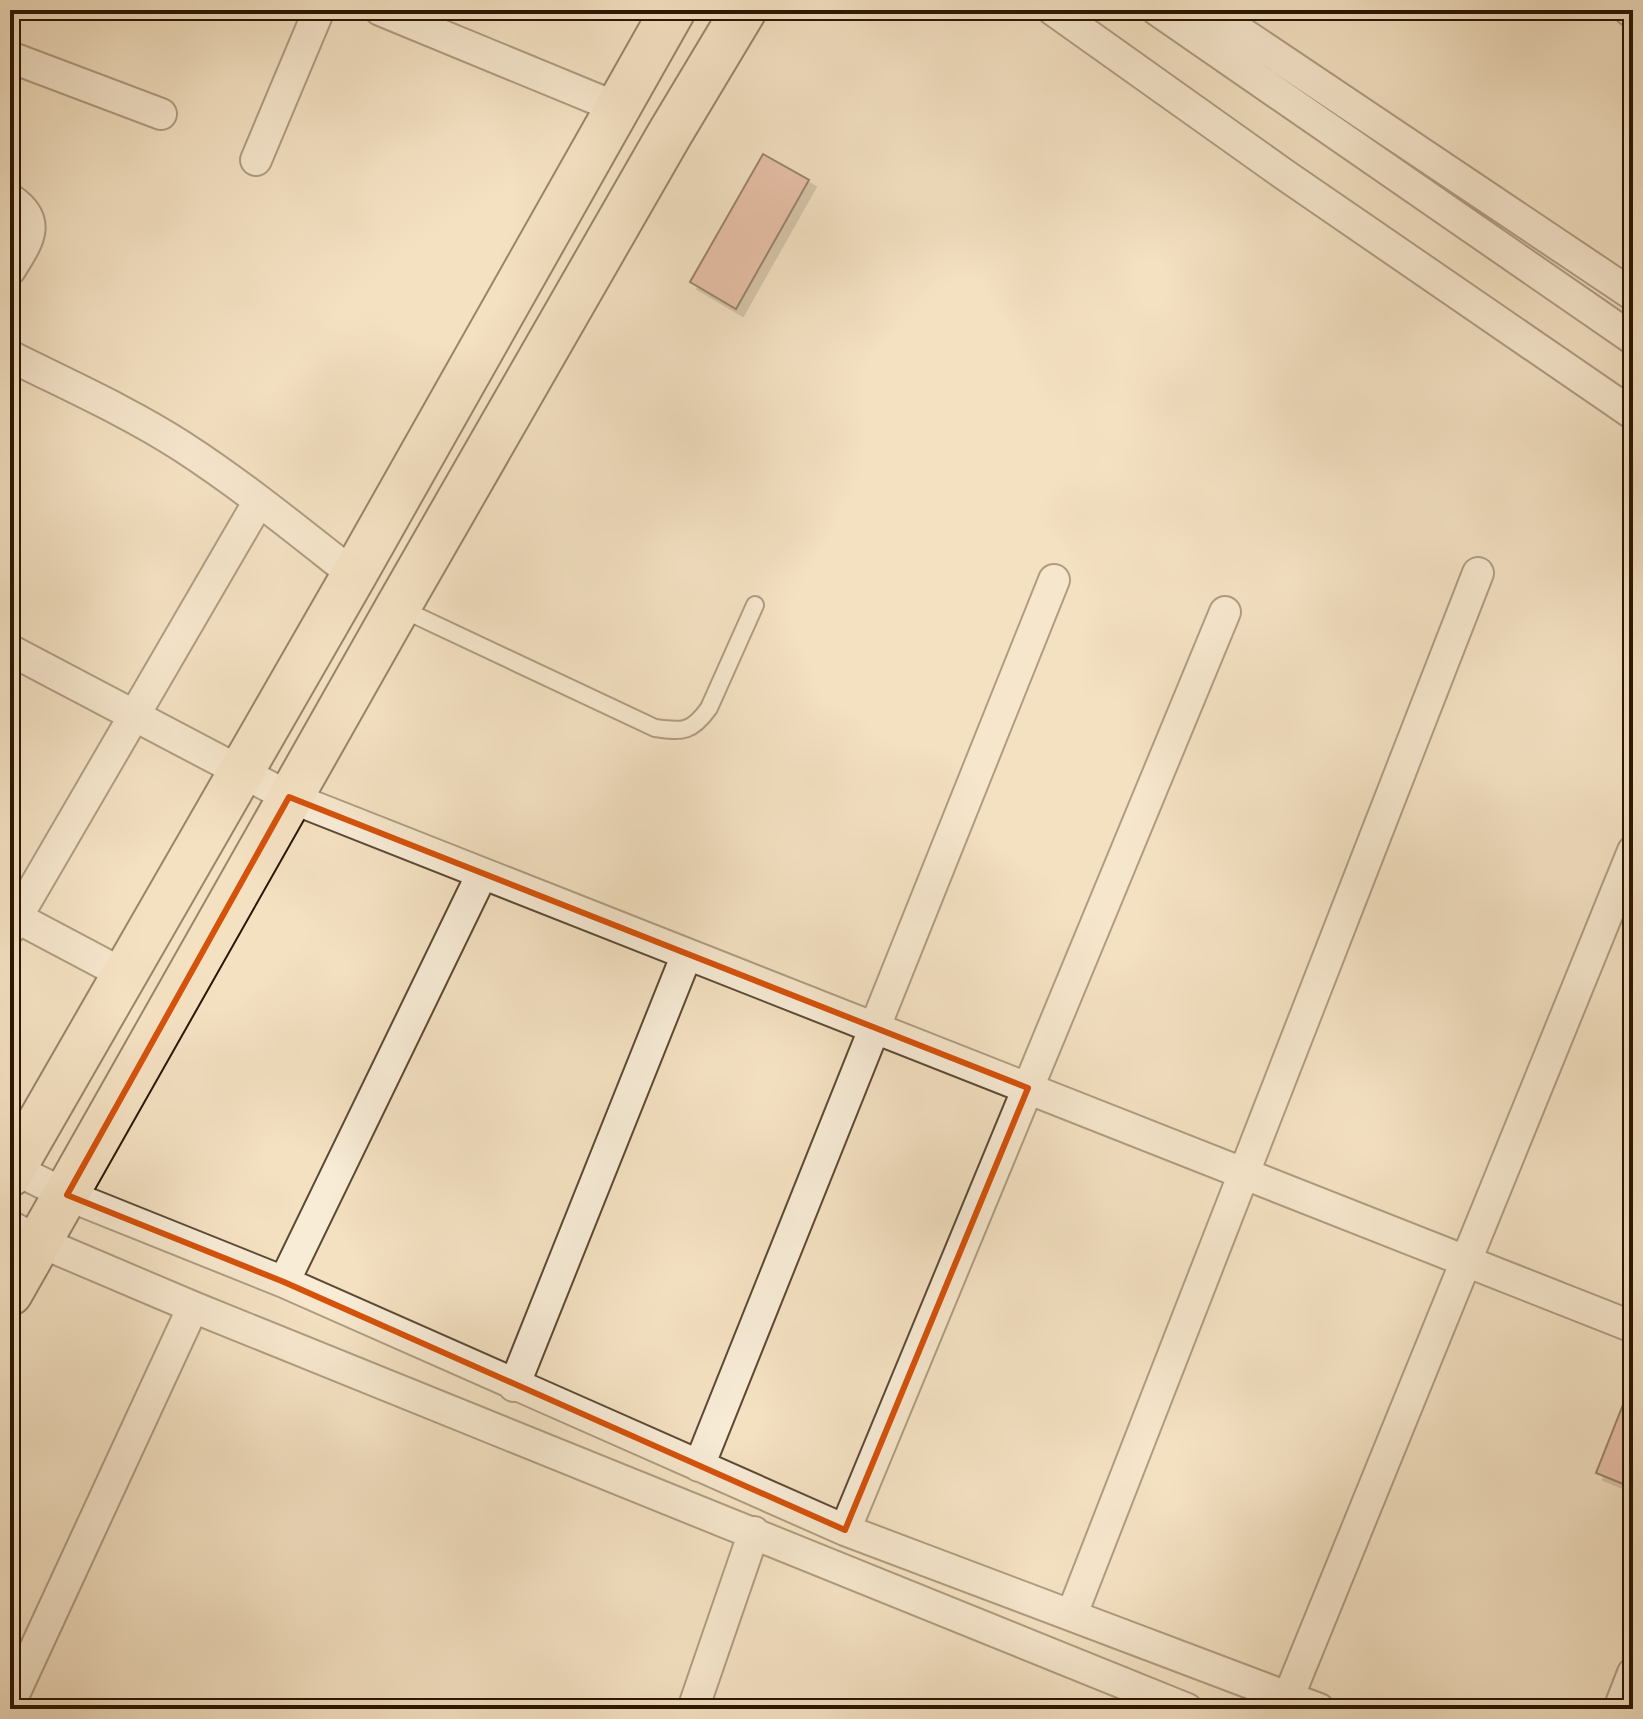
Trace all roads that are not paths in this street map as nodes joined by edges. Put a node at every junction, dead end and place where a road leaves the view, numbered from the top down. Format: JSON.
{"nodes":[{"id":1,"x":319,"y":10,"type":"edge"},
{"id":2,"x":380,"y":10,"type":"edge"},
{"id":3,"x":744,"y":10,"type":"edge"},
{"id":4,"x":1053,"y":10,"type":"edge"},
{"id":5,"x":1157,"y":10,"type":"edge"},
{"id":6,"x":1208,"y":10,"type":"edge"},
{"id":7,"x":671,"y":11,"type":"edge"},
{"id":8,"x":10,"y":57,"type":"edge"},
{"id":9,"x":618,"y":108,"type":"junction"},
{"id":10,"x":161,"y":114,"type":"dead end"},
{"id":11,"x":256,"y":160,"type":"dead end"},
{"id":12,"x":10,"y":199,"type":"edge"},
{"id":13,"x":10,"y":270,"type":"edge"},
{"id":14,"x":1633,"y":295,"type":"edge"},
{"id":15,"x":1633,"y":339,"type":"edge"},
{"id":16,"x":10,"y":356,"type":"edge"},
{"id":17,"x":1633,"y":414,"type":"edge"},
{"id":18,"x":259,"y":501,"type":"junction"},
{"id":19,"x":1478,"y":573,"type":"dead end"},
{"id":20,"x":354,"y":575,"type":"junction"},
{"id":21,"x":1054,"y":580,"type":"dead end"},
{"id":22,"x":755,"y":605,"type":"dead end"},
{"id":23,"x":398,"y":607,"type":"junction"},
{"id":24,"x":1225,"y":612,"type":"dead end"},
{"id":25,"x":10,"y":650,"type":"edge"},
{"id":26,"x":134,"y":716,"type":"junction"},
{"id":27,"x":241,"y":772,"type":"junction"},
{"id":28,"x":289,"y":797,"type":"junction"},
{"id":29,"x":1633,"y":851,"type":"edge"},
{"id":30,"x":482,"y":874,"type":"junction"},
{"id":31,"x":12,"y":920,"type":"edge"},
{"id":32,"x":687,"y":954,"type":"junction"},
{"id":33,"x":125,"y":975,"type":"junction"},
{"id":34,"x":875,"y":1027,"type":"junction"},
{"id":35,"x":1028,"y":1088,"type":"junction"},
{"id":36,"x":11,"y":1170,"type":"edge"},
{"id":37,"x":1244,"y":1172,"type":"junction"},
{"id":38,"x":67,"y":1195,"type":"junction"},
{"id":39,"x":25,"y":1234,"type":"edge"},
{"id":40,"x":1466,"y":1261,"type":"junction"},
{"id":41,"x":284,"y":1282,"type":"junction"},
{"id":42,"x":10,"y":1293,"type":"edge"},
{"id":43,"x":193,"y":1307,"type":"junction"},
{"id":44,"x":1633,"y":1327,"type":"edge"},
{"id":45,"x":514,"y":1386,"type":"junction"},
{"id":46,"x":699,"y":1466,"type":"junction"},
{"id":47,"x":845,"y":1530,"type":"junction"},
{"id":48,"x":754,"y":1532,"type":"junction"},
{"id":49,"x":1072,"y":1614,"type":"junction"},
{"id":50,"x":1633,"y":1673,"type":"edge"},
{"id":51,"x":1288,"y":1698,"type":"junction"},
{"id":52,"x":1134,"y":1699,"type":"edge"},
{"id":53,"x":10,"y":1703,"type":"edge"},
{"id":54,"x":693,"y":1709,"type":"edge"},
{"id":55,"x":1187,"y":1709,"type":"edge"},
{"id":56,"x":1319,"y":1709,"type":"edge"},
{"id":57,"x":1619,"y":1709,"type":"edge"}],
"edges":[{"from":1,"to":11,"type":"street"},
{"from":2,"to":9,"type":"street"},
{"from":3,"to":23,"type":"main road"},
{"from":4,"to":17,"type":"street"},
{"from":5,"to":15,"type":"street"},
{"from":6,"to":14,"type":"street"},
{"from":7,"to":9,"type":"main road"},
{"from":8,"to":10,"type":"street"},
{"from":9,"to":20,"type":"main road"},
{"from":12,"to":13,"type":"street"},
{"from":16,"to":18,"type":"street"},
{"from":18,"to":20,"type":"street"},
{"from":18,"to":26,"type":"street"},
{"from":19,"to":37,"type":"street"},
{"from":20,"to":27,"type":"main road"},
{"from":21,"to":34,"type":"street"},
{"from":22,"to":23,"type":"lane"},
{"from":23,"to":28,"type":"main road"},
{"from":24,"to":35,"type":"street"},
{"from":25,"to":26,"type":"street"},
{"from":26,"to":27,"type":"street"},
{"from":26,"to":31,"type":"street"},
{"from":27,"to":28,"type":"street"},
{"from":27,"to":33,"type":"main road"},
{"from":28,"to":30,"type":"street"},
{"from":28,"to":38,"type":"main road"},
{"from":29,"to":40,"type":"street"},
{"from":30,"to":32,"type":"street"},
{"from":30,"to":41,"type":"street"},
{"from":31,"to":33,"type":"street"},
{"from":32,"to":34,"type":"street"},
{"from":32,"to":45,"type":"street"},
{"from":33,"to":36,"type":"main road"},
{"from":34,"to":35,"type":"street"},
{"from":34,"to":46,"type":"street"},
{"from":35,"to":37,"type":"street"},
{"from":35,"to":47,"type":"street"},
{"from":36,"to":38,"type":"street"},
{"from":37,"to":40,"type":"street"},
{"from":37,"to":49,"type":"street"},
{"from":38,"to":39,"type":"main road"},
{"from":38,"to":41,"type":"street"},
{"from":39,"to":42,"type":"main road"},
{"from":39,"to":43,"type":"street"},
{"from":40,"to":44,"type":"street"},
{"from":40,"to":51,"type":"street"},
{"from":41,"to":45,"type":"street"},
{"from":43,"to":48,"type":"street"},
{"from":43,"to":53,"type":"street"},
{"from":45,"to":46,"type":"street"},
{"from":46,"to":47,"type":"street"},
{"from":47,"to":49,"type":"street"},
{"from":48,"to":52,"type":"street"},
{"from":48,"to":54,"type":"street"},
{"from":49,"to":51,"type":"street"},
{"from":50,"to":57,"type":"street"},
{"from":51,"to":56,"type":"street"},
{"from":52,"to":55,"type":"street"}]}
